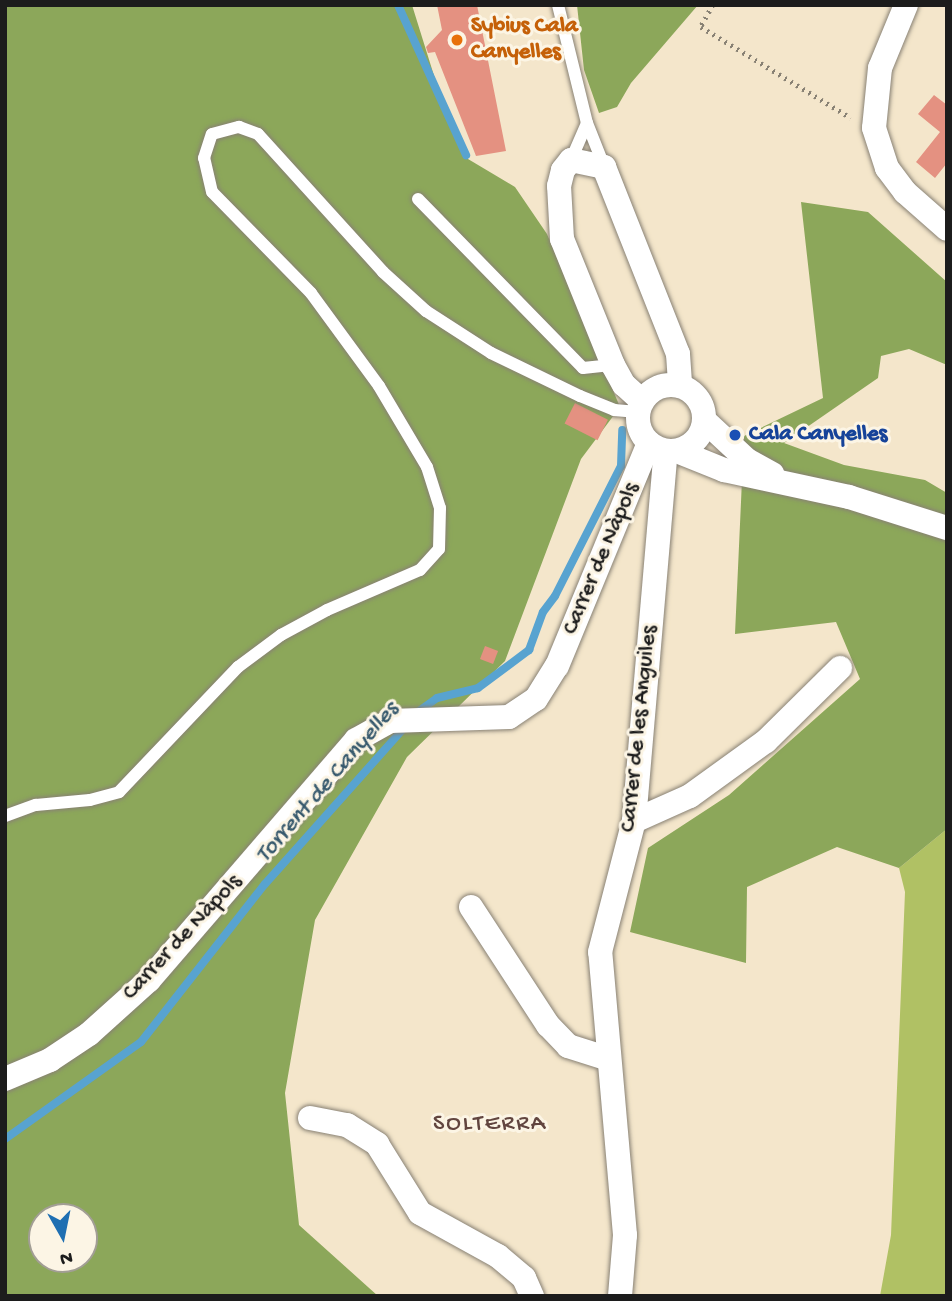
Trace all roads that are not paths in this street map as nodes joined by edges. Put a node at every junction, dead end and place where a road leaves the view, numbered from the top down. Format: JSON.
{"nodes":[{"id":1,"x":558,"y":5,"type":"edge"},
{"id":2,"x":906,"y":5,"type":"edge"},
{"id":3,"x":587,"y":122,"type":"junction"},
{"id":4,"x":571,"y":160,"type":"junction"},
{"id":5,"x":604,"y":167,"type":"junction"},
{"id":6,"x":418,"y":199,"type":"dead end"},
{"id":7,"x":947,"y":229,"type":"edge"},
{"id":8,"x":613,"y":365,"type":"junction"},
{"id":9,"x":680,"y":386,"type":"junction"},
{"id":10,"x":640,"y":406,"type":"junction"},
{"id":11,"x":705,"y":421,"type":"junction"},
{"id":12,"x":664,"y":448,"type":"junction"},
{"id":13,"x":790,"y":484,"type":"junction"},
{"id":14,"x":947,"y":527,"type":"edge"},
{"id":15,"x":840,"y":668,"type":"dead end"},
{"id":16,"x":5,"y":816,"type":"edge"},
{"id":17,"x":634,"y":821,"type":"junction"},
{"id":18,"x":471,"y":907,"type":"dead end"},
{"id":19,"x":609,"y":1059,"type":"junction"},
{"id":20,"x":5,"y":1079,"type":"edge"},
{"id":21,"x":310,"y":1118,"type":"dead end"},
{"id":22,"x":532,"y":1296,"type":"edge"},
{"id":23,"x":620,"y":1296,"type":"edge"}],
"edges":[{"from":1,"to":3,"type":"lane"},
{"from":2,"to":7,"type":"street"},
{"from":3,"to":4,"type":"lane"},
{"from":3,"to":5,"type":"lane"},
{"from":4,"to":5,"type":"street"},
{"from":4,"to":8,"type":"street"},
{"from":5,"to":9,"type":"street"},
{"from":6,"to":8,"type":"lane"},
{"from":8,"to":10,"type":"street"},
{"from":9,"to":10,"type":"street"},
{"from":9,"to":11,"type":"street"},
{"from":10,"to":12,"type":"street"},
{"from":10,"to":16,"type":"lane"},
{"from":11,"to":12,"type":"street"},
{"from":11,"to":13,"type":"street"},
{"from":12,"to":13,"type":"street"},
{"from":12,"to":17,"type":"street","name":"Carrer de les Anguiles"},
{"from":12,"to":20,"type":"street","name":"Carrer de Nàpols"},
{"from":13,"to":14,"type":"street"},
{"from":15,"to":17,"type":"street"},
{"from":17,"to":19,"type":"street","name":"Carrer de les Anguiles"},
{"from":18,"to":19,"type":"street"},
{"from":19,"to":23,"type":"street","name":"Carrer de les Anguiles"},
{"from":21,"to":22,"type":"street"}]}
